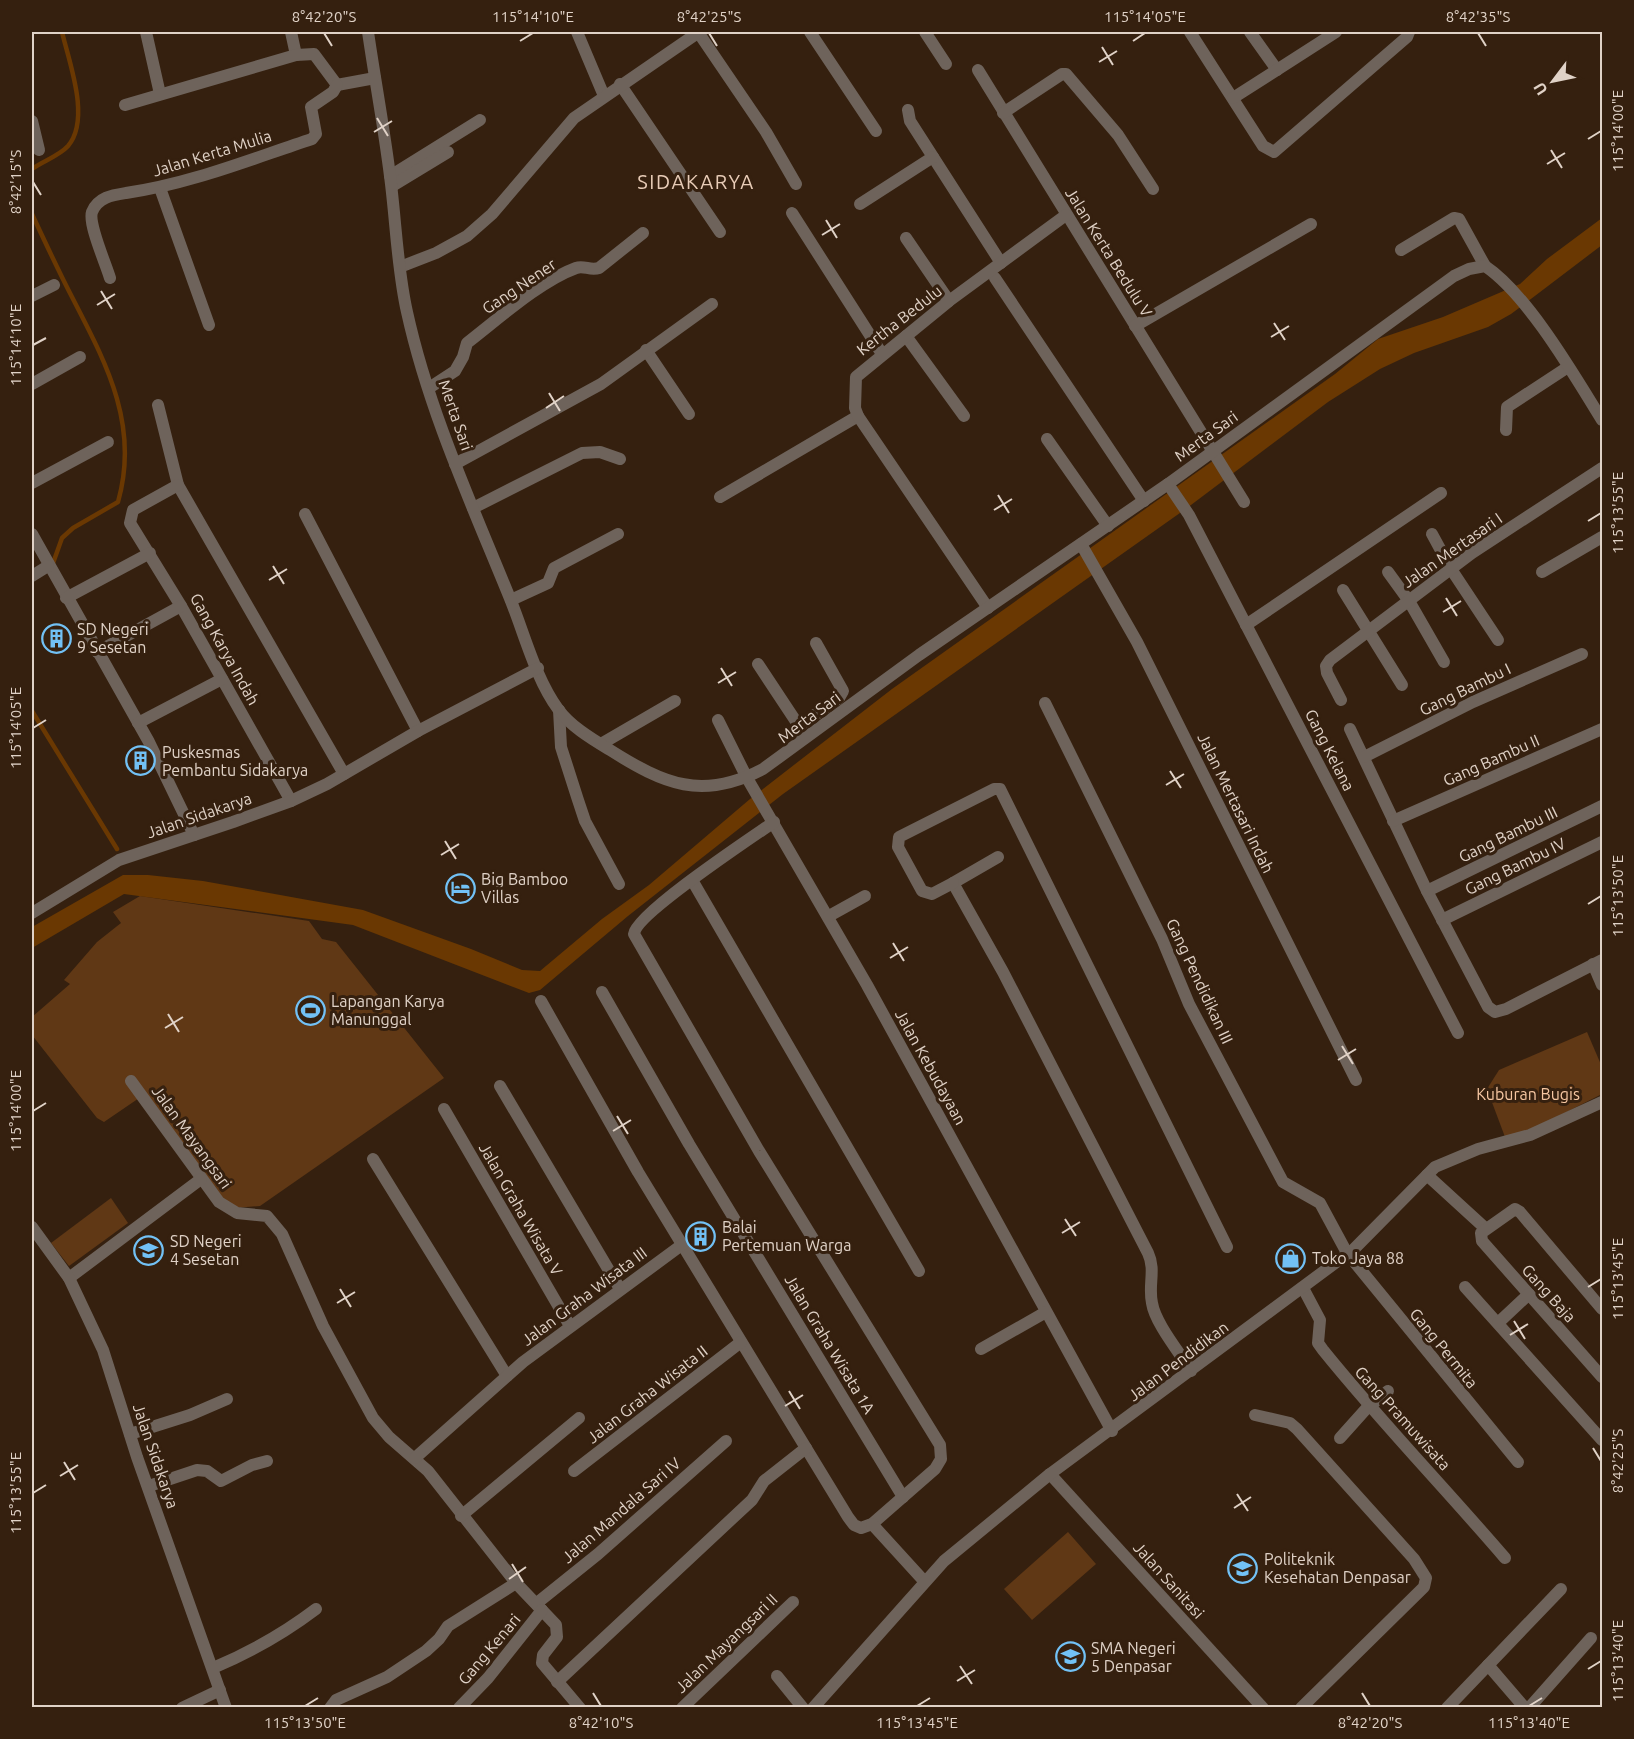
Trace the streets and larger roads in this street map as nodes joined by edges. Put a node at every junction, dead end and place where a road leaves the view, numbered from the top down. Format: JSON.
{"nodes":[{"id":1,"x":146,"y":32,"type":"edge"},
{"id":2,"x":291,"y":32,"type":"edge"},
{"id":3,"x":368,"y":32,"type":"edge"},
{"id":4,"x":577,"y":32,"type":"edge"},
{"id":5,"x":699,"y":32,"type":"edge"},
{"id":6,"x":810,"y":32,"type":"edge"},
{"id":7,"x":925,"y":32,"type":"edge"},
{"id":8,"x":1190,"y":32,"type":"edge"},
{"id":9,"x":1250,"y":32,"type":"edge"},
{"id":10,"x":1336,"y":32,"type":"edge"},
{"id":11,"x":1409,"y":32,"type":"edge"},
{"id":12,"x":296,"y":55,"type":"junction"},
{"id":13,"x":946,"y":64,"type":"dead end"},
{"id":14,"x":978,"y":70,"type":"dead end"},
{"id":15,"x":1277,"y":70,"type":"junction"},
{"id":16,"x":375,"y":78,"type":"junction"},
{"id":17,"x":620,"y":84,"type":"junction"},
{"id":18,"x":337,"y":85,"type":"junction"},
{"id":19,"x":160,"y":94,"type":"junction"},
{"id":20,"x":604,"y":96,"type":"junction"},
{"id":21,"x":1233,"y":98,"type":"junction"},
{"id":22,"x":125,"y":105,"type":"dead end"},
{"id":23,"x":908,"y":110,"type":"dead end"},
{"id":24,"x":1003,"y":113,"type":"junction"},
{"id":25,"x":480,"y":120,"type":"dead end"},
{"id":26,"x":32,"y":121,"type":"edge"},
{"id":27,"x":876,"y":131,"type":"dead end"},
{"id":28,"x":39,"y":150,"type":"dead end"},
{"id":29,"x":448,"y":152,"type":"dead end"},
{"id":30,"x":933,"y":157,"type":"junction"},
{"id":31,"x":391,"y":181,"type":"junction"},
{"id":32,"x":796,"y":184,"type":"dead end"},
{"id":33,"x":160,"y":188,"type":"junction"},
{"id":34,"x":1153,"y":189,"type":"dead end"},
{"id":35,"x":860,"y":204,"type":"dead end"},
{"id":36,"x":792,"y":213,"type":"dead end"},
{"id":37,"x":1066,"y":215,"type":"junction"},
{"id":38,"x":1311,"y":224,"type":"dead end"},
{"id":39,"x":720,"y":232,"type":"dead end"},
{"id":40,"x":643,"y":233,"type":"dead end"},
{"id":41,"x":906,"y":238,"type":"dead end"},
{"id":42,"x":1401,"y":250,"type":"dead end"},
{"id":43,"x":1001,"y":263,"type":"junction"},
{"id":44,"x":1485,"y":266,"type":"junction"},
{"id":45,"x":400,"y":267,"type":"junction"},
{"id":46,"x":110,"y":278,"type":"dead end"},
{"id":47,"x":995,"y":278,"type":"dead end"},
{"id":48,"x":54,"y":285,"type":"dead end"},
{"id":49,"x":32,"y":296,"type":"edge"},
{"id":50,"x":949,"y":302,"type":"junction"},
{"id":51,"x":712,"y":304,"type":"dead end"},
{"id":52,"x":209,"y":325,"type":"dead end"},
{"id":53,"x":1135,"y":326,"type":"junction"},
{"id":54,"x":906,"y":336,"type":"junction"},
{"id":55,"x":646,"y":350,"type":"junction"},
{"id":56,"x":882,"y":354,"type":"junction"},
{"id":57,"x":80,"y":357,"type":"dead end"},
{"id":58,"x":1569,"y":367,"type":"junction"},
{"id":59,"x":32,"y":384,"type":"edge"},
{"id":60,"x":429,"y":388,"type":"junction"},
{"id":61,"x":158,"y":405,"type":"dead end"},
{"id":62,"x":689,"y":414,"type":"dead end"},
{"id":63,"x":858,"y":416,"type":"junction"},
{"id":64,"x":964,"y":416,"type":"dead end"},
{"id":65,"x":1602,"y":420,"type":"edge"},
{"id":66,"x":1506,"y":430,"type":"dead end"},
{"id":67,"x":1047,"y":439,"type":"dead end"},
{"id":68,"x":108,"y":442,"type":"dead end"},
{"id":69,"x":1213,"y":453,"type":"junction"},
{"id":70,"x":620,"y":459,"type":"dead end"},
{"id":71,"x":455,"y":464,"type":"junction"},
{"id":72,"x":1602,"y":468,"type":"edge"},
{"id":73,"x":32,"y":483,"type":"edge"},
{"id":74,"x":178,"y":485,"type":"junction"},
{"id":75,"x":1169,"y":487,"type":"junction"},
{"id":76,"x":1441,"y":493,"type":"dead end"},
{"id":77,"x":720,"y":497,"type":"dead end"},
{"id":78,"x":1144,"y":501,"type":"junction"},
{"id":79,"x":1244,"y":502,"type":"dead end"},
{"id":80,"x":473,"y":508,"type":"junction"},
{"id":81,"x":305,"y":514,"type":"dead end"},
{"id":82,"x":1108,"y":526,"type":"junction"},
{"id":83,"x":32,"y":534,"type":"edge"},
{"id":84,"x":618,"y":534,"type":"dead end"},
{"id":85,"x":1432,"y":534,"type":"dead end"},
{"id":86,"x":1602,"y":537,"type":"edge"},
{"id":87,"x":1082,"y":547,"type":"junction"},
{"id":88,"x":150,"y":553,"type":"junction"},
{"id":89,"x":48,"y":566,"type":"junction"},
{"id":90,"x":1451,"y":569,"type":"junction"},
{"id":91,"x":1388,"y":572,"type":"dead end"},
{"id":92,"x":1542,"y":572,"type":"dead end"},
{"id":93,"x":32,"y":576,"type":"edge"},
{"id":94,"x":1343,"y":590,"type":"dead end"},
{"id":95,"x":66,"y":598,"type":"junction"},
{"id":96,"x":511,"y":600,"type":"junction"},
{"id":97,"x":1409,"y":601,"type":"junction"},
{"id":98,"x":182,"y":606,"type":"junction"},
{"id":99,"x":988,"y":608,"type":"junction"},
{"id":100,"x":1246,"y":625,"type":"junction"},
{"id":101,"x":1368,"y":632,"type":"junction"},
{"id":102,"x":1498,"y":639,"type":"dead end"},
{"id":103,"x":816,"y":643,"type":"dead end"},
{"id":104,"x":97,"y":652,"type":"junction"},
{"id":105,"x":1582,"y":654,"type":"dead end"},
{"id":106,"x":1444,"y":662,"type":"dead end"},
{"id":107,"x":758,"y":664,"type":"dead end"},
{"id":108,"x":538,"y":668,"type":"junction"},
{"id":109,"x":222,"y":679,"type":"junction"},
{"id":110,"x":1402,"y":685,"type":"dead end"},
{"id":111,"x":675,"y":700,"type":"dead end"},
{"id":112,"x":1341,"y":700,"type":"dead end"},
{"id":113,"x":1046,"y":703,"type":"dead end"},
{"id":114,"x":559,"y":711,"type":"junction"},
{"id":115,"x":718,"y":720,"type":"dead end"},
{"id":116,"x":138,"y":723,"type":"junction"},
{"id":117,"x":799,"y":726,"type":"junction"},
{"id":118,"x":1350,"y":729,"type":"dead end"},
{"id":119,"x":1602,"y":729,"type":"edge"},
{"id":120,"x":418,"y":731,"type":"junction"},
{"id":121,"x":802,"y":741,"type":"junction"},
{"id":122,"x":601,"y":744,"type":"junction"},
{"id":123,"x":1364,"y":757,"type":"junction"},
{"id":124,"x":344,"y":774,"type":"junction"},
{"id":125,"x":747,"y":778,"type":"junction"},
{"id":126,"x":291,"y":801,"type":"junction"},
{"id":127,"x":1602,"y":806,"type":"edge"},
{"id":128,"x":772,"y":819,"type":"junction"},
{"id":129,"x":1393,"y":821,"type":"junction"},
{"id":130,"x":194,"y":835,"type":"junction"},
{"id":131,"x":1602,"y":843,"type":"edge"},
{"id":132,"x":998,"y":857,"type":"dead end"},
{"id":133,"x":692,"y":880,"type":"junction"},
{"id":134,"x":953,"y":883,"type":"junction"},
{"id":135,"x":619,"y":884,"type":"dead end"},
{"id":136,"x":1427,"y":891,"type":"junction"},
{"id":137,"x":865,"y":896,"type":"dead end"},
{"id":138,"x":32,"y":913,"type":"edge"},
{"id":139,"x":829,"y":916,"type":"junction"},
{"id":140,"x":1442,"y":920,"type":"junction"},
{"id":141,"x":1598,"y":962,"type":"edge"},
{"id":142,"x":1602,"y":985,"type":"edge"},
{"id":143,"x":602,"y":992,"type":"dead end"},
{"id":144,"x":541,"y":1001,"type":"dead end"},
{"id":145,"x":1458,"y":1033,"type":"dead end"},
{"id":146,"x":1356,"y":1080,"type":"dead end"},
{"id":147,"x":131,"y":1081,"type":"dead end"},
{"id":148,"x":500,"y":1086,"type":"dead end"},
{"id":149,"x":1602,"y":1102,"type":"edge"},
{"id":150,"x":444,"y":1109,"type":"dead end"},
{"id":151,"x":373,"y":1159,"type":"dead end"},
{"id":152,"x":1427,"y":1175,"type":"junction"},
{"id":153,"x":201,"y":1179,"type":"junction"},
{"id":154,"x":32,"y":1227,"type":"edge"},
{"id":155,"x":1485,"y":1228,"type":"junction"},
{"id":156,"x":683,"y":1244,"type":"junction"},
{"id":157,"x":1227,"y":1247,"type":"dead end"},
{"id":158,"x":1347,"y":1253,"type":"junction"},
{"id":159,"x":919,"y":1271,"type":"dead end"},
{"id":160,"x":69,"y":1278,"type":"junction"},
{"id":161,"x":1465,"y":1287,"type":"dead end"},
{"id":162,"x":1303,"y":1288,"type":"junction"},
{"id":163,"x":620,"y":1289,"type":"junction"},
{"id":164,"x":1529,"y":1294,"type":"junction"},
{"id":165,"x":1602,"y":1309,"type":"edge"},
{"id":166,"x":1046,"y":1312,"type":"junction"},
{"id":167,"x":1498,"y":1323,"type":"junction"},
{"id":168,"x":570,"y":1326,"type":"junction"},
{"id":169,"x":741,"y":1342,"type":"junction"},
{"id":170,"x":981,"y":1349,"type":"dead end"},
{"id":171,"x":1191,"y":1371,"type":"junction"},
{"id":172,"x":507,"y":1376,"type":"junction"},
{"id":173,"x":1602,"y":1377,"type":"edge"},
{"id":174,"x":1388,"y":1391,"type":"dead end"},
{"id":175,"x":227,"y":1399,"type":"dead end"},
{"id":176,"x":1369,"y":1407,"type":"junction"},
{"id":177,"x":1254,"y":1415,"type":"dead end"},
{"id":178,"x":579,"y":1419,"type":"dead end"},
{"id":179,"x":1112,"y":1431,"type":"junction"},
{"id":180,"x":130,"y":1434,"type":"junction"},
{"id":181,"x":1340,"y":1438,"type":"dead end"},
{"id":182,"x":1602,"y":1440,"type":"edge"},
{"id":183,"x":726,"y":1441,"type":"dead end"},
{"id":184,"x":806,"y":1448,"type":"junction"},
{"id":185,"x":415,"y":1458,"type":"junction"},
{"id":186,"x":267,"y":1461,"type":"dead end"},
{"id":187,"x":1518,"y":1462,"type":"dead end"},
{"id":188,"x":574,"y":1471,"type":"dead end"},
{"id":189,"x":1050,"y":1474,"type":"junction"},
{"id":190,"x":149,"y":1486,"type":"junction"},
{"id":191,"x":903,"y":1497,"type":"junction"},
{"id":192,"x":461,"y":1516,"type":"junction"},
{"id":193,"x":872,"y":1524,"type":"junction"},
{"id":194,"x":1505,"y":1558,"type":"dead end"},
{"id":195,"x":924,"y":1581,"type":"junction"},
{"id":196,"x":516,"y":1583,"type":"junction"},
{"id":197,"x":1561,"y":1589,"type":"dead end"},
{"id":198,"x":793,"y":1602,"type":"dead end"},
{"id":199,"x":539,"y":1606,"type":"junction"},
{"id":200,"x":316,"y":1609,"type":"dead end"},
{"id":201,"x":1591,"y":1638,"type":"dead end"},
{"id":202,"x":1488,"y":1665,"type":"junction"},
{"id":203,"x":213,"y":1668,"type":"junction"},
{"id":204,"x":777,"y":1676,"type":"dead end"},
{"id":205,"x":557,"y":1682,"type":"junction"},
{"id":206,"x":220,"y":1690,"type":"junction"},
{"id":207,"x":1451,"y":1706,"type":"edge"},
{"id":208,"x":182,"y":1707,"type":"edge"},
{"id":209,"x":226,"y":1707,"type":"edge"},
{"id":210,"x":330,"y":1707,"type":"edge"},
{"id":211,"x":459,"y":1707,"type":"edge"},
{"id":212,"x":580,"y":1707,"type":"edge"},
{"id":213,"x":682,"y":1707,"type":"edge"},
{"id":214,"x":803,"y":1707,"type":"edge"},
{"id":215,"x":813,"y":1707,"type":"edge"},
{"id":216,"x":1263,"y":1707,"type":"edge"},
{"id":217,"x":1301,"y":1707,"type":"edge"},
{"id":218,"x":1527,"y":1707,"type":"edge"}],
"edges":[{"from":1,"to":19,"type":"street"},
{"from":2,"to":12,"type":"street"},
{"from":3,"to":16,"type":"street","name":"Merta Sari"},
{"from":4,"to":20,"type":"street"},
{"from":5,"to":17,"type":"street"},
{"from":5,"to":32,"type":"street"},
{"from":6,"to":27,"type":"street"},
{"from":7,"to":13,"type":"street"},
{"from":8,"to":21,"type":"street"},
{"from":9,"to":15,"type":"street"},
{"from":10,"to":15,"type":"street"},
{"from":11,"to":21,"type":"street"},
{"from":12,"to":18,"type":"street"},
{"from":12,"to":19,"type":"street"},
{"from":14,"to":24,"type":"street","name":"Jalan Kerta Bedulu V"},
{"from":15,"to":21,"type":"street"},
{"from":16,"to":18,"type":"street"},
{"from":16,"to":31,"type":"street","name":"Merta Sari"},
{"from":17,"to":20,"type":"street"},
{"from":17,"to":39,"type":"street"},
{"from":18,"to":33,"type":"street","name":"Jalan Kerta Mulia"},
{"from":19,"to":22,"type":"street"},
{"from":20,"to":45,"type":"street"},
{"from":23,"to":30,"type":"street"},
{"from":24,"to":34,"type":"street"},
{"from":24,"to":37,"type":"street","name":"Jalan Kerta Bedulu V"},
{"from":25,"to":31,"type":"street"},
{"from":26,"to":28,"type":"street"},
{"from":29,"to":31,"type":"street"},
{"from":30,"to":35,"type":"street"},
{"from":30,"to":43,"type":"street"},
{"from":31,"to":45,"type":"street","name":"Merta Sari"},
{"from":33,"to":46,"type":"street","name":"Jalan Kerta Mulia"},
{"from":33,"to":52,"type":"street"},
{"from":36,"to":56,"type":"street"},
{"from":37,"to":43,"type":"street","name":"Kertha Bedulu"},
{"from":37,"to":53,"type":"street","name":"Jalan Kerta Bedulu V"},
{"from":38,"to":53,"type":"street"},
{"from":40,"to":60,"type":"street","name":"Gang Nener"},
{"from":41,"to":50,"type":"street"},
{"from":42,"to":44,"type":"street"},
{"from":43,"to":50,"type":"street","name":"Kertha Bedulu"},
{"from":44,"to":58,"type":"street"},
{"from":44,"to":69,"type":"street","name":"Merta Sari"},
{"from":45,"to":60,"type":"street","name":"Merta Sari"},
{"from":47,"to":78,"type":"street"},
{"from":48,"to":49,"type":"street"},
{"from":50,"to":54,"type":"street","name":"Kertha Bedulu"},
{"from":51,"to":55,"type":"street"},
{"from":53,"to":69,"type":"street","name":"Jalan Kerta Bedulu V"},
{"from":54,"to":56,"type":"street","name":"Kertha Bedulu"},
{"from":54,"to":64,"type":"street"},
{"from":55,"to":62,"type":"street"},
{"from":55,"to":71,"type":"street"},
{"from":56,"to":63,"type":"street","name":"Kertha Bedulu"},
{"from":57,"to":59,"type":"street"},
{"from":58,"to":65,"type":"street"},
{"from":58,"to":66,"type":"street"},
{"from":60,"to":71,"type":"street","name":"Merta Sari"},
{"from":61,"to":74,"type":"street"},
{"from":63,"to":77,"type":"street"},
{"from":63,"to":99,"type":"street","name":"Kertha Bedulu"},
{"from":67,"to":82,"type":"street"},
{"from":68,"to":73,"type":"street"},
{"from":69,"to":75,"type":"street","name":"Merta Sari"},
{"from":69,"to":79,"type":"street","name":"Jalan Kerta Bedulu V"},
{"from":70,"to":80,"type":"street"},
{"from":71,"to":80,"type":"street","name":"Merta Sari"},
{"from":72,"to":90,"type":"street","name":"Jalan Mertasari I"},
{"from":74,"to":88,"type":"street","name":"Gang Karya Indah"},
{"from":74,"to":124,"type":"street"},
{"from":75,"to":78,"type":"street","name":"Merta Sari"},
{"from":75,"to":100,"type":"street","name":"Gang Kelana"},
{"from":76,"to":100,"type":"street"},
{"from":78,"to":82,"type":"street","name":"Merta Sari"},
{"from":80,"to":96,"type":"street","name":"Merta Sari"},
{"from":81,"to":120,"type":"street"},
{"from":82,"to":87,"type":"street","name":"Merta Sari"},
{"from":83,"to":89,"type":"street"},
{"from":84,"to":96,"type":"street"},
{"from":85,"to":90,"type":"street"},
{"from":86,"to":92,"type":"street"},
{"from":87,"to":99,"type":"street","name":"Merta Sari"},
{"from":87,"to":146,"type":"street","name":"Jalan Mertasari Indah"},
{"from":88,"to":95,"type":"street"},
{"from":88,"to":98,"type":"street","name":"Gang Karya Indah"},
{"from":89,"to":93,"type":"street"},
{"from":89,"to":95,"type":"street"},
{"from":90,"to":97,"type":"street","name":"Jalan Mertasari I"},
{"from":90,"to":102,"type":"street"},
{"from":91,"to":97,"type":"street"},
{"from":94,"to":101,"type":"street"},
{"from":95,"to":104,"type":"street"},
{"from":96,"to":108,"type":"street","name":"Merta Sari"},
{"from":97,"to":101,"type":"street","name":"Jalan Mertasari I"},
{"from":97,"to":106,"type":"street"},
{"from":98,"to":104,"type":"street"},
{"from":98,"to":109,"type":"street","name":"Gang Karya Indah"},
{"from":99,"to":121,"type":"street","name":"Merta Sari"},
{"from":100,"to":145,"type":"street","name":"Gang Kelana"},
{"from":101,"to":110,"type":"street"},
{"from":101,"to":112,"type":"street","name":"Jalan Mertasari I"},
{"from":103,"to":117,"type":"street"},
{"from":104,"to":116,"type":"street"},
{"from":105,"to":123,"type":"street","name":"Gang Bambu I"},
{"from":107,"to":117,"type":"street"},
{"from":108,"to":114,"type":"street","name":"Merta Sari"},
{"from":108,"to":120,"type":"street","name":"Jalan Sidakarya"},
{"from":109,"to":116,"type":"street"},
{"from":109,"to":126,"type":"street","name":"Gang Karya Indah"},
{"from":111,"to":122,"type":"street"},
{"from":113,"to":158,"type":"street","name":"Gang Pendidikan III"},
{"from":114,"to":122,"type":"street","name":"Merta Sari"},
{"from":114,"to":135,"type":"street"},
{"from":115,"to":125,"type":"street","name":"Jalan Kebudayaan"},
{"from":116,"to":130,"type":"street"},
{"from":117,"to":121,"type":"street"},
{"from":118,"to":123,"type":"street","name":"Gang Kelana"},
{"from":119,"to":129,"type":"street","name":"Gang Bambu II"},
{"from":120,"to":124,"type":"street","name":"Jalan Sidakarya"},
{"from":121,"to":125,"type":"street","name":"Merta Sari"},
{"from":122,"to":125,"type":"street","name":"Merta Sari"},
{"from":123,"to":129,"type":"street","name":"Gang Kelana"},
{"from":124,"to":126,"type":"street","name":"Jalan Sidakarya"},
{"from":125,"to":128,"type":"street","name":"Jalan Kebudayaan"},
{"from":126,"to":130,"type":"street","name":"Jalan Sidakarya"},
{"from":127,"to":136,"type":"street","name":"Gang Bambu III"},
{"from":128,"to":133,"type":"street"},
{"from":128,"to":139,"type":"street","name":"Jalan Kebudayaan"},
{"from":129,"to":136,"type":"street","name":"Gang Kelana"},
{"from":130,"to":138,"type":"street","name":"Jalan Sidakarya"},
{"from":131,"to":140,"type":"street","name":"Gang Bambu IV"},
{"from":132,"to":134,"type":"street"},
{"from":133,"to":159,"type":"street"},
{"from":133,"to":191,"type":"street"},
{"from":134,"to":157,"type":"street"},
{"from":134,"to":171,"type":"street"},
{"from":136,"to":140,"type":"street","name":"Gang Kelana"},
{"from":137,"to":139,"type":"street"},
{"from":139,"to":166,"type":"street","name":"Jalan Kebudayaan"},
{"from":140,"to":141,"type":"street","name":"Gang Kelana"},
{"from":141,"to":142,"type":"street"},
{"from":143,"to":191,"type":"street","name":"Jalan Graha Wisata 1A"},
{"from":144,"to":156,"type":"street"},
{"from":147,"to":153,"type":"street","name":"Jalan Mayangsari"},
{"from":148,"to":163,"type":"street"},
{"from":149,"to":152,"type":"street","name":"Jalan Pendidikan"},
{"from":150,"to":168,"type":"street","name":"Jalan Graha Wisata V"},
{"from":151,"to":172,"type":"street"},
{"from":152,"to":155,"type":"street"},
{"from":152,"to":158,"type":"street","name":"Jalan Pendidikan"},
{"from":153,"to":160,"type":"street"},
{"from":153,"to":185,"type":"street","name":"Jalan Mayangsari"},
{"from":154,"to":160,"type":"street","name":"Jalan Sidakarya"},
{"from":155,"to":164,"type":"street","name":"Gang Baja"},
{"from":155,"to":165,"type":"street"},
{"from":156,"to":163,"type":"street","name":"Jalan Graha Wisata III"},
{"from":156,"to":169,"type":"street"},
{"from":158,"to":162,"type":"street","name":"Jalan Pendidikan"},
{"from":158,"to":187,"type":"street","name":"Gang Permita"},
{"from":160,"to":180,"type":"street","name":"Jalan Sidakarya"},
{"from":161,"to":167,"type":"street"},
{"from":162,"to":171,"type":"street","name":"Jalan Pendidikan"},
{"from":162,"to":176,"type":"street","name":"Gang Pramuwisata"},
{"from":163,"to":168,"type":"street","name":"Jalan Graha Wisata III"},
{"from":164,"to":167,"type":"street"},
{"from":164,"to":173,"type":"street","name":"Gang Baja"},
{"from":166,"to":170,"type":"street"},
{"from":166,"to":179,"type":"street","name":"Jalan Kebudayaan"},
{"from":167,"to":182,"type":"street"},
{"from":168,"to":172,"type":"street","name":"Jalan Graha Wisata III"},
{"from":169,"to":184,"type":"street"},
{"from":169,"to":188,"type":"street","name":"Jalan Graha Wisata II"},
{"from":171,"to":179,"type":"street","name":"Jalan Pendidikan"},
{"from":172,"to":185,"type":"street","name":"Jalan Graha Wisata III"},
{"from":174,"to":176,"type":"street"},
{"from":175,"to":180,"type":"street"},
{"from":176,"to":181,"type":"street"},
{"from":176,"to":194,"type":"street","name":"Gang Pramuwisata"},
{"from":177,"to":217,"type":"street"},
{"from":178,"to":192,"type":"street"},
{"from":179,"to":189,"type":"street","name":"Jalan Pendidikan"},
{"from":180,"to":190,"type":"street","name":"Jalan Sidakarya"},
{"from":183,"to":199,"type":"street","name":"Jalan Mandala Sari IV"},
{"from":184,"to":193,"type":"street"},
{"from":184,"to":205,"type":"street"},
{"from":185,"to":192,"type":"street","name":"Jalan Mayangsari"},
{"from":186,"to":190,"type":"street"},
{"from":189,"to":195,"type":"street","name":"Jalan Pendidikan"},
{"from":189,"to":216,"type":"street","name":"Jalan Sanitasi"},
{"from":190,"to":203,"type":"street","name":"Jalan Sidakarya"},
{"from":191,"to":193,"type":"street"},
{"from":192,"to":196,"type":"street","name":"Jalan Mayangsari"},
{"from":193,"to":195,"type":"street"},
{"from":195,"to":215,"type":"street","name":"Jalan Pendidikan"},
{"from":196,"to":199,"type":"street","name":"Jalan Mayangsari"},
{"from":196,"to":210,"type":"street"},
{"from":197,"to":202,"type":"street"},
{"from":198,"to":213,"type":"street","name":"Jalan Mayangsari II"},
{"from":199,"to":205,"type":"street","name":"Jalan Mayangsari"},
{"from":199,"to":211,"type":"street","name":"Gang Kenari"},
{"from":200,"to":203,"type":"street"},
{"from":201,"to":218,"type":"street"},
{"from":202,"to":207,"type":"street"},
{"from":202,"to":218,"type":"street"},
{"from":203,"to":206,"type":"street","name":"Jalan Sidakarya"},
{"from":204,"to":214,"type":"street"},
{"from":205,"to":212,"type":"street","name":"Jalan Mayangsari"},
{"from":206,"to":208,"type":"street"},
{"from":206,"to":209,"type":"street","name":"Jalan Sidakarya"}]}
